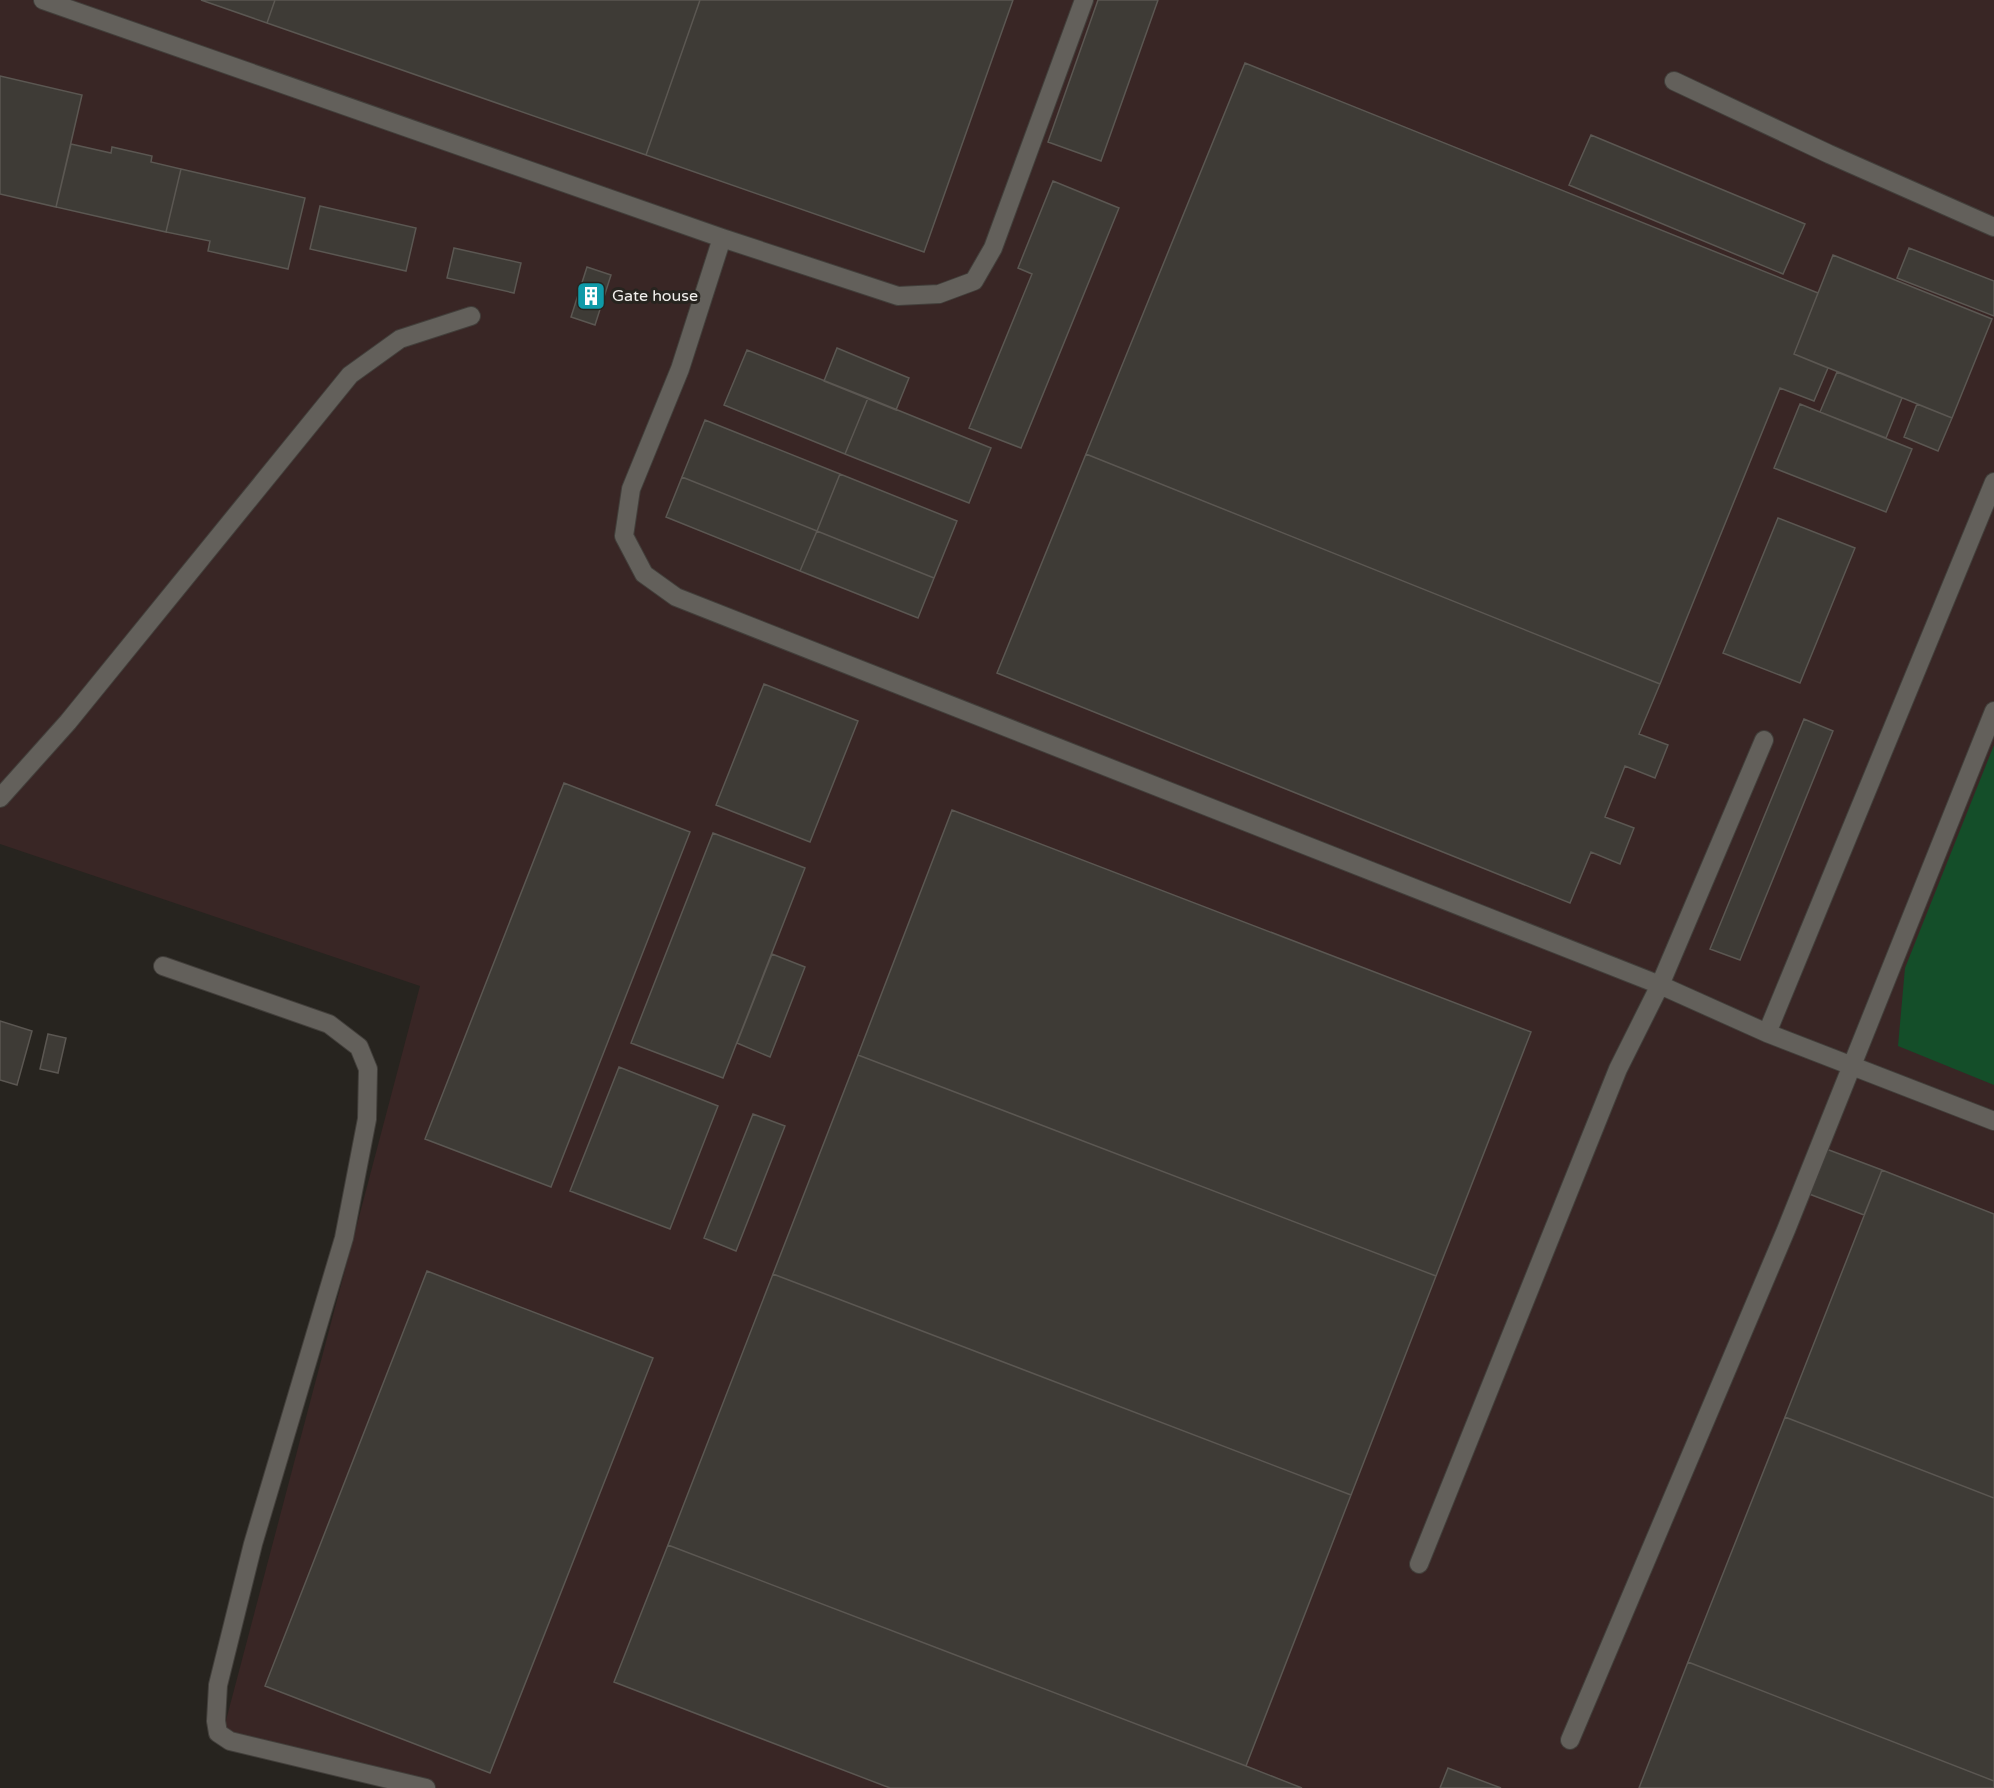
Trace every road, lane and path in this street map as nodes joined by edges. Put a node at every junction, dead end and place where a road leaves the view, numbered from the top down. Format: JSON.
{"nodes":[{"id":1,"x":43,"y":0,"type":"edge"},
{"id":2,"x":1084,"y":0,"type":"edge"},
{"id":3,"x":1674,"y":81,"type":"dead end"},
{"id":4,"x":1994,"y":227,"type":"edge"},
{"id":5,"x":722,"y":238,"type":"junction"},
{"id":6,"x":471,"y":316,"type":"dead end"},
{"id":7,"x":1994,"y":482,"type":"edge"},
{"id":8,"x":1994,"y":711,"type":"edge"},
{"id":9,"x":1764,"y":740,"type":"dead end"},
{"id":10,"x":0,"y":798,"type":"edge"},
{"id":11,"x":163,"y":966,"type":"dead end"},
{"id":12,"x":1660,"y":985,"type":"junction"},
{"id":13,"x":1767,"y":1034,"type":"junction"},
{"id":14,"x":1850,"y":1064,"type":"junction"},
{"id":15,"x":1994,"y":1121,"type":"edge"},
{"id":16,"x":1419,"y":1564,"type":"dead end"},
{"id":17,"x":1570,"y":1740,"type":"dead end"},
{"id":18,"x":426,"y":1788,"type":"edge"}],
"edges":[{"from":1,"to":5,"type":"lane"},
{"from":2,"to":5,"type":"lane"},
{"from":3,"to":4,"type":"lane"},
{"from":5,"to":12,"type":"lane"},
{"from":6,"to":10,"type":"lane"},
{"from":7,"to":13,"type":"lane"},
{"from":8,"to":14,"type":"lane"},
{"from":9,"to":12,"type":"lane"},
{"from":11,"to":18,"type":"lane"},
{"from":12,"to":13,"type":"lane"},
{"from":12,"to":16,"type":"lane"},
{"from":13,"to":14,"type":"lane"},
{"from":14,"to":15,"type":"lane"},
{"from":14,"to":17,"type":"lane"}]}
